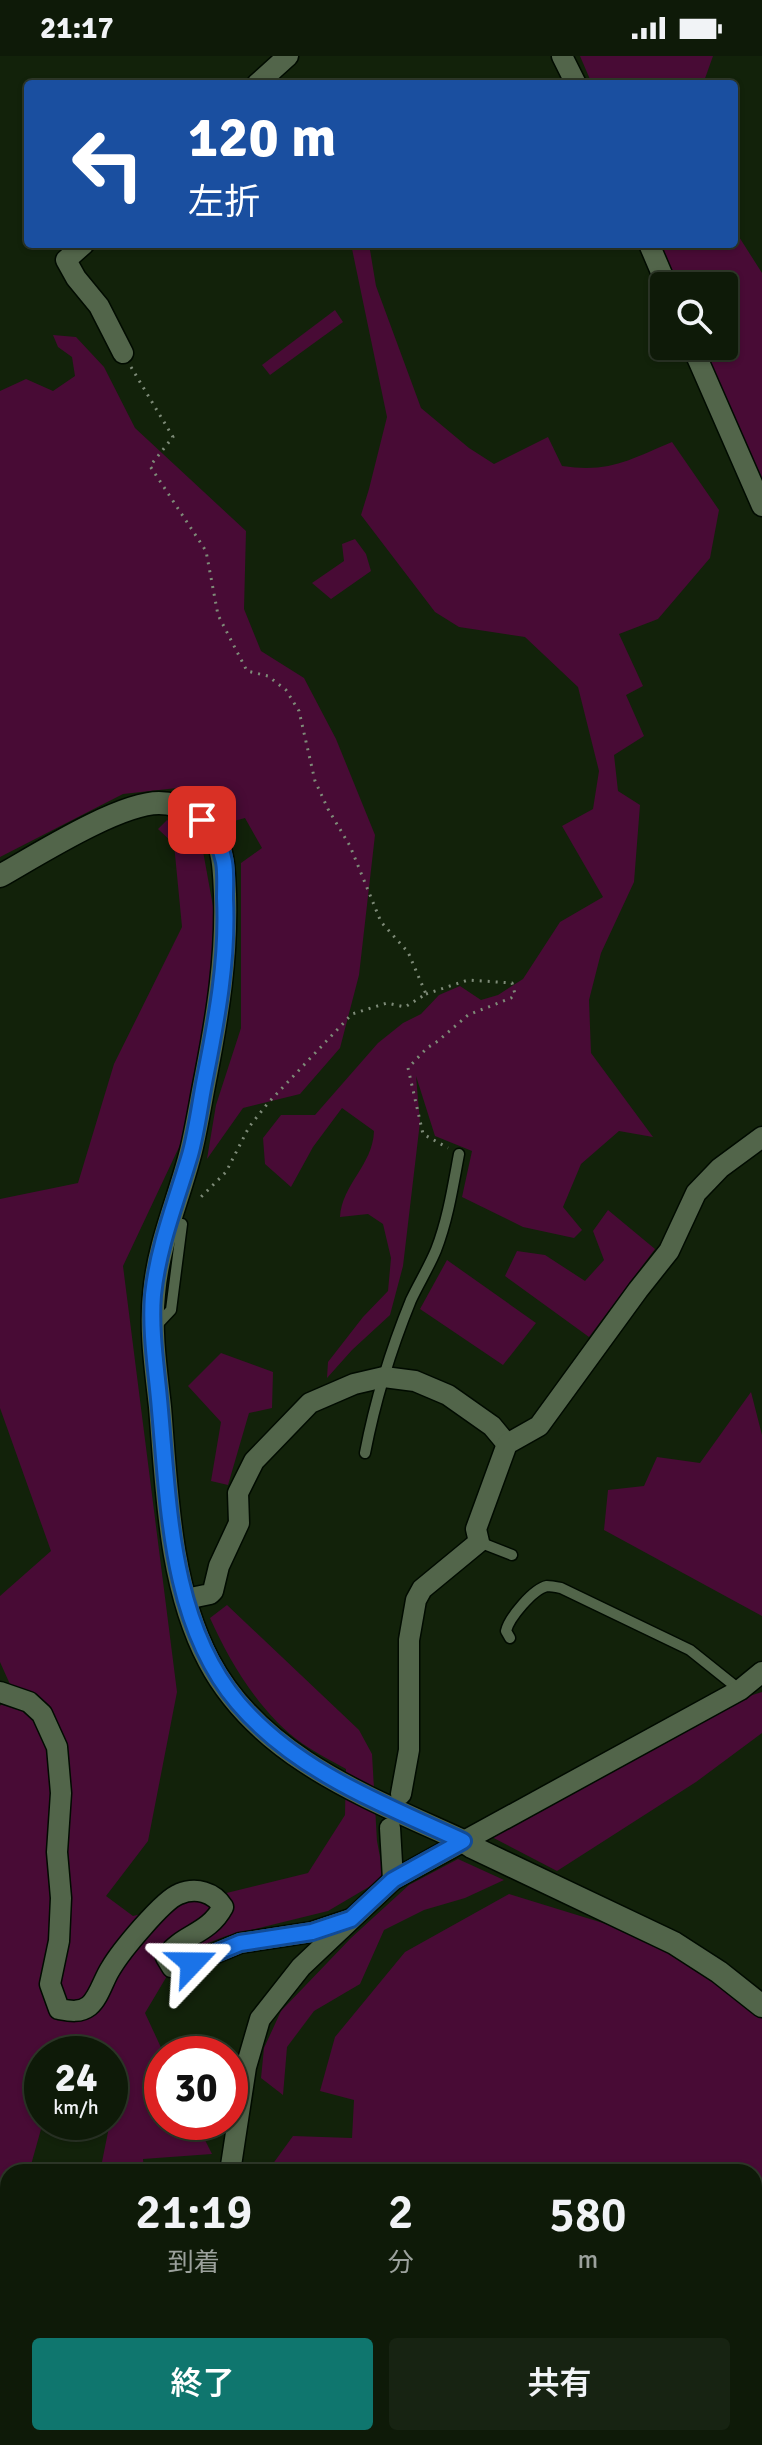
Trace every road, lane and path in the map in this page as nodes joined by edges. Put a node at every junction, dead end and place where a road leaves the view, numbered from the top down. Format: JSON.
{"nodes":[{"id":1,"x":288,"y":56,"type":"edge"},
{"id":2,"x":562,"y":56,"type":"edge"},
{"id":3,"x":261,"y":80,"type":"edge"},
{"id":4,"x":574,"y":80,"type":"edge"},
{"id":5,"x":80,"y":248,"type":"edge"},
{"id":6,"x":651,"y":248,"type":"edge"},
{"id":7,"x":661,"y":272,"type":"edge"},
{"id":8,"x":123,"y":353,"type":"joint"},
{"id":9,"x":698,"y":360,"type":"edge"},
{"id":10,"x":762,"y":506,"type":"edge"},
{"id":11,"x":0,"y":876,"type":"edge"},
{"id":12,"x":426,"y":994,"type":"junction"},
{"id":13,"x":762,"y":1137,"type":"edge"},
{"id":14,"x":459,"y":1154,"type":"joint"},
{"id":15,"x":182,"y":1224,"type":"joint"},
{"id":16,"x":153,"y":1330,"type":"junction"},
{"id":17,"x":384,"y":1377,"type":"junction"},
{"id":18,"x":507,"y":1444,"type":"junction"},
{"id":19,"x":365,"y":1453,"type":"dead end"},
{"id":20,"x":479,"y":1542,"type":"junction"},
{"id":21,"x":512,"y":1555,"type":"dead end"},
{"id":22,"x":186,"y":1599,"type":"junction"},
{"id":23,"x":510,"y":1638,"type":"dead end"},
{"id":24,"x":762,"y":1672,"type":"edge"},
{"id":25,"x":740,"y":1690,"type":"junction"},
{"id":26,"x":0,"y":1692,"type":"edge"},
{"id":27,"x":401,"y":1794,"type":"dead end"},
{"id":28,"x":390,"y":1828,"type":"dead end"},
{"id":29,"x":468,"y":1844,"type":"junction"},
{"id":30,"x":393,"y":1880,"type":"junction"},
{"id":31,"x":351,"y":1919,"type":"junction"},
{"id":32,"x":762,"y":2006,"type":"edge"},
{"id":33,"x":231,"y":2164,"type":"edge"}],
"edges":[{"from":1,"to":3,"type":"street"},
{"from":2,"to":4,"type":"street"},
{"from":5,"to":8,"type":"street"},
{"from":6,"to":7,"type":"street"},
{"from":8,"to":12,"type":"path"},
{"from":9,"to":10,"type":"street"},
{"from":11,"to":16,"type":"street"},
{"from":12,"to":14,"type":"path"},
{"from":12,"to":15,"type":"path"},
{"from":13,"to":18,"type":"street"},
{"from":14,"to":17,"type":"lane"},
{"from":15,"to":16,"type":"lane"},
{"from":16,"to":22,"type":"street"},
{"from":17,"to":18,"type":"street"},
{"from":17,"to":19,"type":"lane"},
{"from":17,"to":22,"type":"street"},
{"from":18,"to":20,"type":"street"},
{"from":20,"to":21,"type":"lane"},
{"from":20,"to":27,"type":"street"},
{"from":22,"to":29,"type":"street"},
{"from":23,"to":25,"type":"lane"},
{"from":24,"to":25,"type":"street"},
{"from":25,"to":29,"type":"street"},
{"from":26,"to":31,"type":"street"},
{"from":28,"to":30,"type":"street"},
{"from":29,"to":30,"type":"street"},
{"from":29,"to":32,"type":"street"},
{"from":30,"to":31,"type":"street"},
{"from":31,"to":33,"type":"street"}]}
